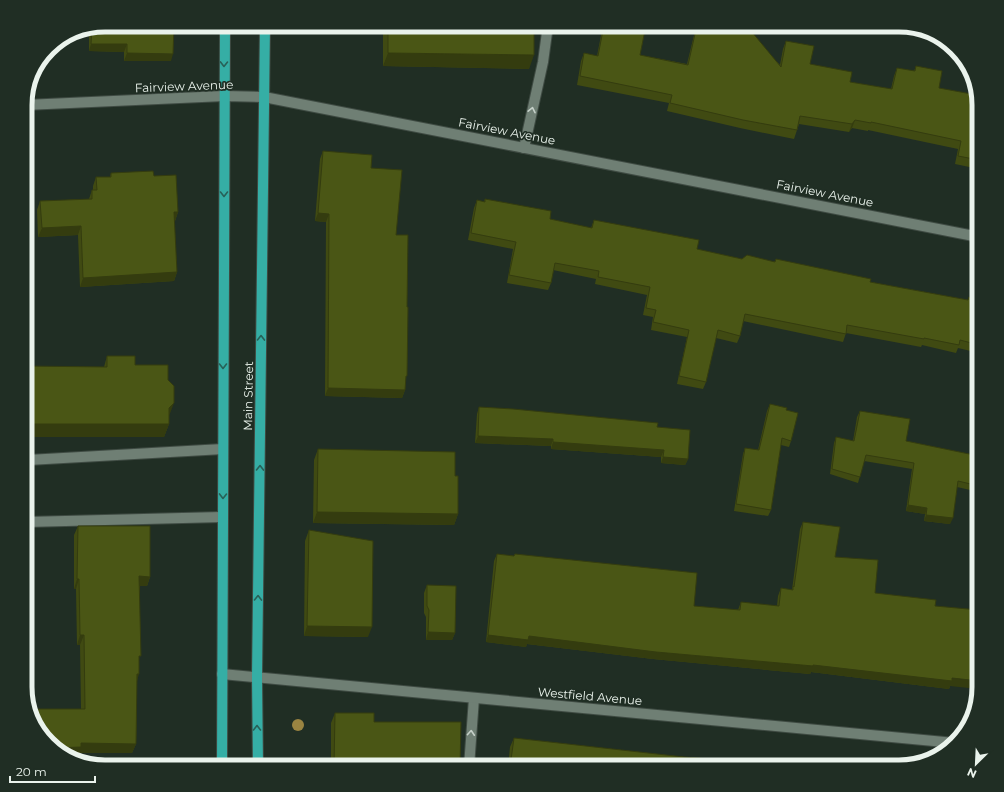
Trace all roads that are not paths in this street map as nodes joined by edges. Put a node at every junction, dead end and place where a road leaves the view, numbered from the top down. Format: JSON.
{"nodes":[{"id":1,"x":225,"y":32,"type":"edge"},
{"id":2,"x":265,"y":32,"type":"edge"},
{"id":3,"x":547,"y":32,"type":"edge"},
{"id":4,"x":224,"y":96,"type":"junction"},
{"id":5,"x":264,"y":97,"type":"junction"},
{"id":6,"x":32,"y":105,"type":"edge"},
{"id":7,"x":524,"y":148,"type":"junction"},
{"id":8,"x":972,"y":236,"type":"edge"},
{"id":9,"x":223,"y":449,"type":"junction"},
{"id":10,"x":32,"y":460,"type":"edge"},
{"id":11,"x":222,"y":517,"type":"junction"},
{"id":12,"x":32,"y":522,"type":"edge"},
{"id":13,"x":222,"y":674,"type":"junction"},
{"id":14,"x":257,"y":677,"type":"junction"},
{"id":15,"x":474,"y":698,"type":"junction"},
{"id":16,"x":947,"y":742,"type":"edge"},
{"id":17,"x":222,"y":760,"type":"edge"},
{"id":18,"x":258,"y":760,"type":"edge"},
{"id":19,"x":470,"y":760,"type":"edge"}],
"edges":[{"from":1,"to":4,"type":"main road","name":"Main Street","one_way":true},
{"from":2,"to":5,"type":"main road","name":"Main Street"},
{"from":7,"to":3,"type":"street","one_way":true},
{"from":4,"to":5,"type":"street","name":"Fairview Avenue"},
{"from":4,"to":6,"type":"street","name":"Fairview Avenue"},
{"from":4,"to":9,"type":"main road","name":"Main Street","one_way":true},
{"from":5,"to":7,"type":"street","name":"Fairview Avenue"},
{"from":14,"to":5,"type":"main road","name":"Main Street","one_way":true},
{"from":7,"to":8,"type":"street","name":"Fairview Avenue"},
{"from":9,"to":10,"type":"street"},
{"from":9,"to":11,"type":"main road","name":"Main Street","one_way":true},
{"from":11,"to":12,"type":"street"},
{"from":11,"to":13,"type":"main road","name":"Main Street"},
{"from":13,"to":14,"type":"street","name":"Westfield Avenue"},
{"from":13,"to":17,"type":"main road","name":"Main Street"},
{"from":14,"to":15,"type":"street","name":"Westfield Avenue"},
{"from":18,"to":14,"type":"main road","name":"Main Street","one_way":true},
{"from":15,"to":16,"type":"street","name":"Westfield Avenue"},
{"from":19,"to":15,"type":"street","one_way":true}]}
